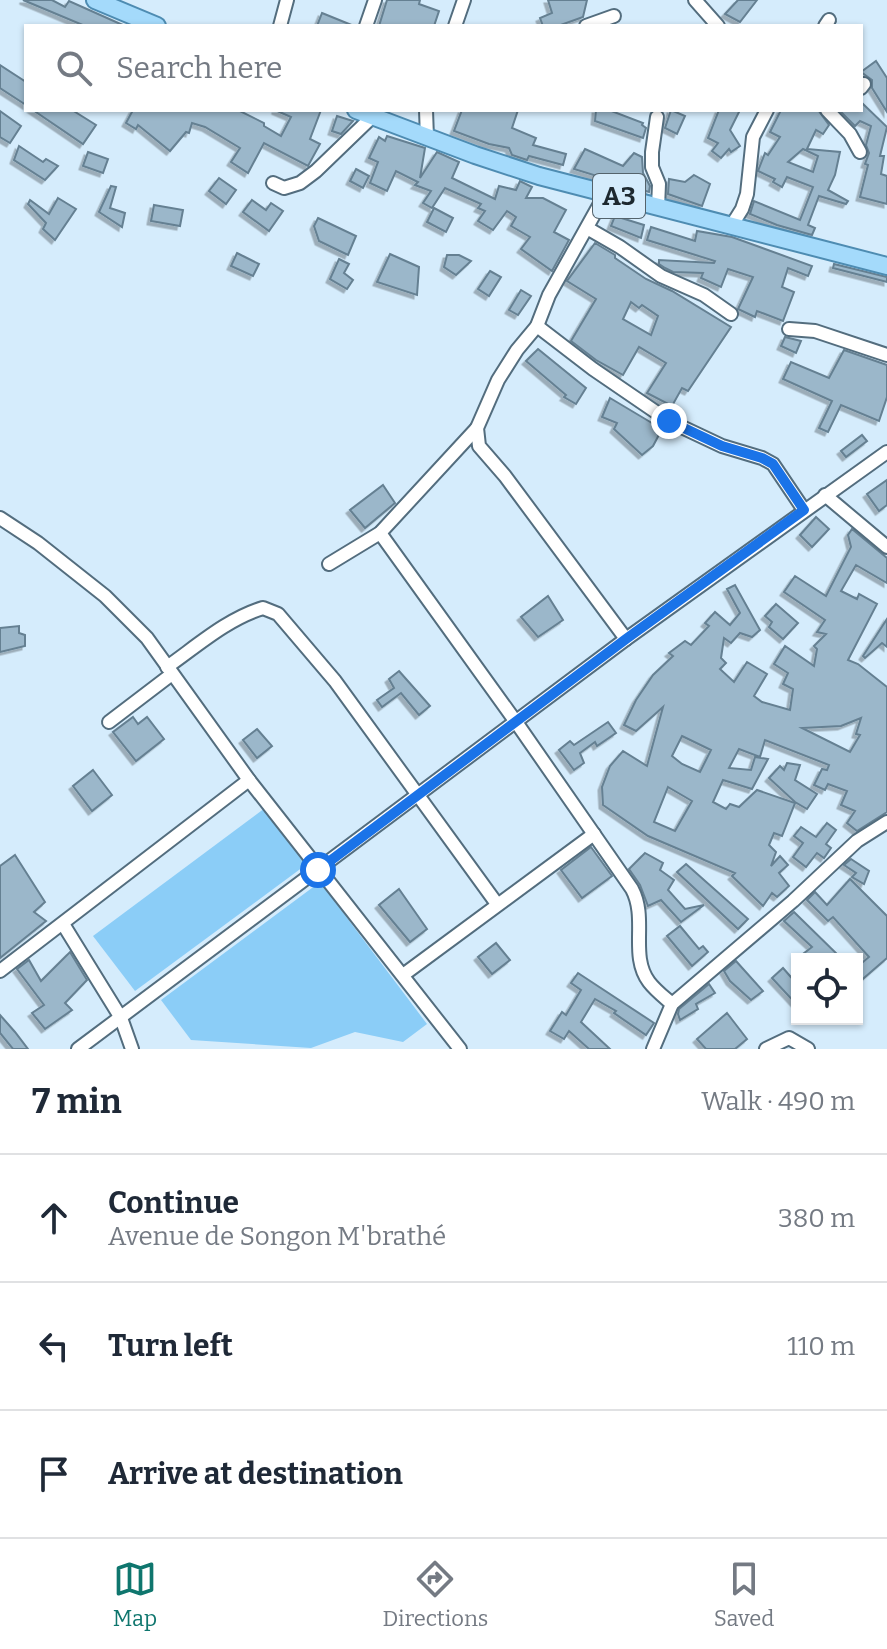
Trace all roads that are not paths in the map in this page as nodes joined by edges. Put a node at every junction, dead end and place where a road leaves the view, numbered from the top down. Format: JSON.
{"nodes":[{"id":1,"x":95,"y":0,"type":"edge"},
{"id":2,"x":287,"y":0,"type":"edge"},
{"id":3,"x":375,"y":0,"type":"edge"},
{"id":4,"x":464,"y":0,"type":"edge"},
{"id":5,"x":695,"y":0,"type":"edge"},
{"id":6,"x":614,"y":16,"type":"dead end"},
{"id":7,"x":152,"y":24,"type":"edge"},
{"id":8,"x":281,"y":24,"type":"edge"},
{"id":9,"x":367,"y":24,"type":"edge"},
{"id":10,"x":456,"y":24,"type":"edge"},
{"id":11,"x":592,"y":24,"type":"edge"},
{"id":12,"x":716,"y":24,"type":"edge"},
{"id":13,"x":362,"y":112,"type":"edge"},
{"id":14,"x":426,"y":112,"type":"edge"},
{"id":15,"x":766,"y":112,"type":"edge"},
{"id":16,"x":835,"y":113,"type":"edge"},
{"id":17,"x":373,"y":116,"type":"junction"},
{"id":18,"x":657,"y":117,"type":"dead end"},
{"id":19,"x":427,"y":138,"type":"junction"},
{"id":20,"x":860,"y":152,"type":"dead end"},
{"id":21,"x":273,"y":183,"type":"dead end"},
{"id":22,"x":606,"y":193,"type":"junction"},
{"id":23,"x":658,"y":207,"type":"junction"},
{"id":24,"x":732,"y":225,"type":"junction"},
{"id":25,"x":587,"y":228,"type":"junction"},
{"id":26,"x":887,"y":266,"type":"edge"},
{"id":27,"x":731,"y":314,"type":"dead end"},
{"id":28,"x":537,"y":326,"type":"junction"},
{"id":29,"x":789,"y":329,"type":"dead end"},
{"id":30,"x":887,"y":355,"type":"edge"},
{"id":31,"x":477,"y":428,"type":"junction"},
{"id":32,"x":887,"y":452,"type":"edge"},
{"id":33,"x":825,"y":495,"type":"junction"},
{"id":34,"x":804,"y":510,"type":"junction"},
{"id":35,"x":0,"y":518,"type":"edge"},
{"id":36,"x":380,"y":533,"type":"junction"},
{"id":37,"x":886,"y":542,"type":"edge"},
{"id":38,"x":329,"y":564,"type":"dead end"},
{"id":39,"x":626,"y":639,"type":"junction"},
{"id":40,"x":170,"y":670,"type":"junction"},
{"id":41,"x":109,"y":722,"type":"dead end"},
{"id":42,"x":516,"y":722,"type":"junction"},
{"id":43,"x":249,"y":780,"type":"junction"},
{"id":44,"x":419,"y":794,"type":"junction"},
{"id":45,"x":887,"y":822,"type":"edge"},
{"id":46,"x":594,"y":834,"type":"junction"},
{"id":47,"x":318,"y":870,"type":"junction"},
{"id":48,"x":497,"y":904,"type":"junction"},
{"id":49,"x":63,"y":924,"type":"junction"},
{"id":50,"x":0,"y":971,"type":"edge"},
{"id":51,"x":403,"y":975,"type":"junction"},
{"id":52,"x":672,"y":1004,"type":"junction"},
{"id":53,"x":121,"y":1018,"type":"junction"},
{"id":54,"x":78,"y":1049,"type":"edge"},
{"id":55,"x":132,"y":1049,"type":"edge"},
{"id":56,"x":460,"y":1049,"type":"edge"},
{"id":57,"x":653,"y":1049,"type":"edge"},
{"id":58,"x":766,"y":1049,"type":"edge"},
{"id":59,"x":808,"y":1049,"type":"edge"}],
"edges":[{"from":1,"to":7,"type":"main road"},
{"from":2,"to":8,"type":"street"},
{"from":3,"to":9,"type":"street"},
{"from":4,"to":10,"type":"street"},
{"from":5,"to":12,"type":"street"},
{"from":6,"to":11,"type":"street"},
{"from":13,"to":17,"type":"main road","number":"A3"},
{"from":14,"to":19,"type":"street"},
{"from":15,"to":24,"type":"street"},
{"from":16,"to":20,"type":"street"},
{"from":17,"to":19,"type":"main road","number":"A3"},
{"from":17,"to":21,"type":"street"},
{"from":18,"to":23,"type":"street"},
{"from":19,"to":22,"type":"main road","number":"A3"},
{"from":22,"to":23,"type":"main road","number":"A3"},
{"from":22,"to":25,"type":"street"},
{"from":23,"to":24,"type":"main road","number":"A3"},
{"from":24,"to":26,"type":"main road","number":"A3"},
{"from":25,"to":27,"type":"street"},
{"from":25,"to":28,"type":"street"},
{"from":28,"to":31,"type":"street"},
{"from":28,"to":34,"type":"street"},
{"from":29,"to":30,"type":"street"},
{"from":31,"to":36,"type":"street"},
{"from":31,"to":39,"type":"street"},
{"from":32,"to":33,"type":"street"},
{"from":33,"to":34,"type":"street"},
{"from":33,"to":37,"type":"street"},
{"from":34,"to":39,"type":"street"},
{"from":35,"to":40,"type":"street"},
{"from":36,"to":38,"type":"street"},
{"from":36,"to":42,"type":"street"},
{"from":39,"to":42,"type":"street"},
{"from":40,"to":41,"type":"street"},
{"from":40,"to":43,"type":"street"},
{"from":40,"to":44,"type":"street"},
{"from":42,"to":44,"type":"street"},
{"from":42,"to":46,"type":"street"},
{"from":43,"to":47,"type":"street"},
{"from":43,"to":49,"type":"street"},
{"from":44,"to":47,"type":"street"},
{"from":44,"to":48,"type":"street"},
{"from":45,"to":52,"type":"street"},
{"from":46,"to":48,"type":"street"},
{"from":46,"to":52,"type":"street"},
{"from":47,"to":51,"type":"street"},
{"from":47,"to":53,"type":"street"},
{"from":48,"to":51,"type":"street"},
{"from":49,"to":50,"type":"street"},
{"from":49,"to":53,"type":"street"},
{"from":51,"to":56,"type":"street"},
{"from":52,"to":57,"type":"street"},
{"from":53,"to":54,"type":"street"},
{"from":53,"to":55,"type":"street"},
{"from":58,"to":59,"type":"street"}]}
